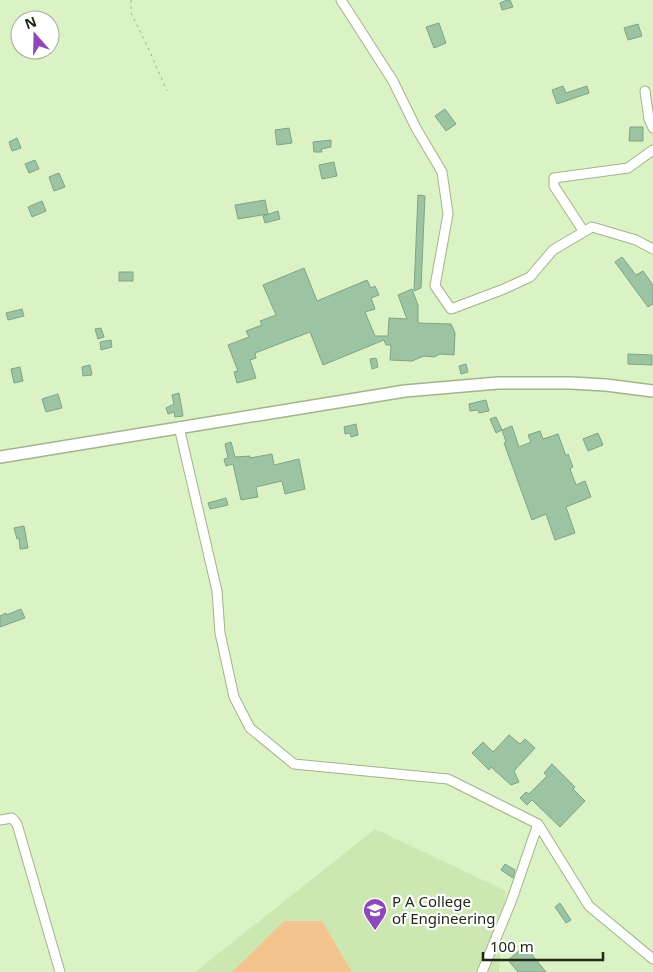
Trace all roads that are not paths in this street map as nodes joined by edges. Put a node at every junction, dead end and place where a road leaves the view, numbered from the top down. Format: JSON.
{"nodes":[{"id":1,"x":341,"y":0,"type":"edge"},
{"id":2,"x":645,"y":91,"type":"dead end"},
{"id":3,"x":653,"y":128,"type":"edge"},
{"id":4,"x":653,"y":150,"type":"edge"},
{"id":5,"x":584,"y":232,"type":"junction"},
{"id":6,"x":653,"y":249,"type":"edge"},
{"id":7,"x":653,"y":392,"type":"edge"},
{"id":8,"x":179,"y":427,"type":"junction"},
{"id":9,"x":0,"y":457,"type":"edge"},
{"id":10,"x":0,"y":820,"type":"edge"},
{"id":11,"x":538,"y":824,"type":"junction"},
{"id":12,"x":653,"y":959,"type":"edge"},
{"id":13,"x":60,"y":972,"type":"edge"},
{"id":14,"x":482,"y":972,"type":"edge"}],
"edges":[{"from":1,"to":5,"type":"street"},
{"from":2,"to":3,"type":"street"},
{"from":4,"to":5,"type":"street"},
{"from":5,"to":6,"type":"street"},
{"from":7,"to":8,"type":"main road"},
{"from":8,"to":9,"type":"main road"},
{"from":8,"to":11,"type":"street"},
{"from":10,"to":13,"type":"street"},
{"from":11,"to":12,"type":"street"},
{"from":11,"to":14,"type":"street"}]}
